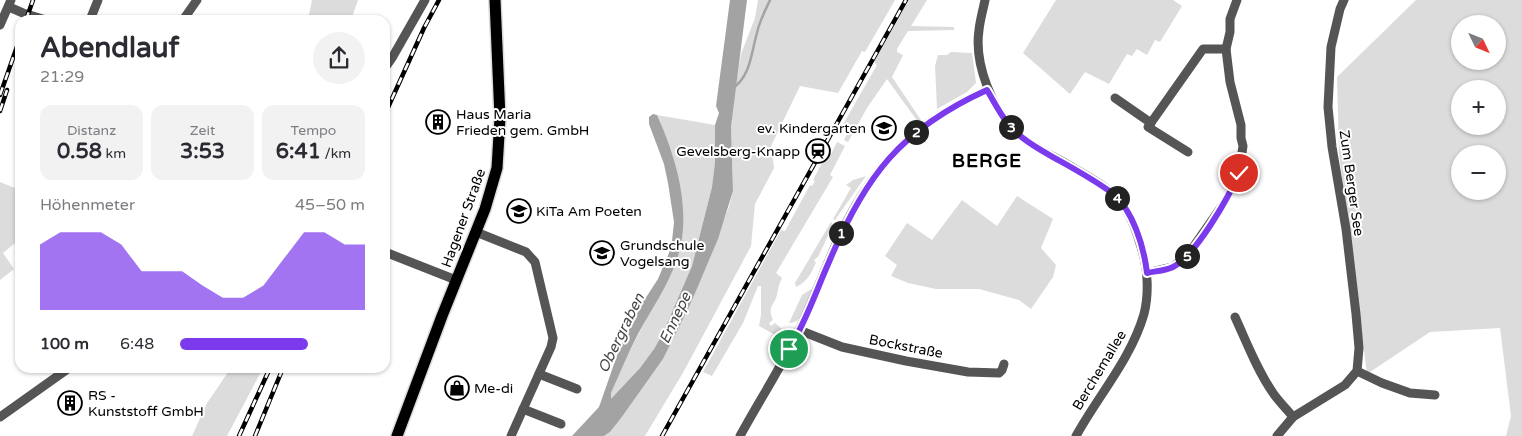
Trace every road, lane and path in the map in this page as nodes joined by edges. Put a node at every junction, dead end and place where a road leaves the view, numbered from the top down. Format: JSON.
{"nodes":[{"id":1,"x":98,"y":0,"type":"edge"},
{"id":2,"x":198,"y":0,"type":"edge"},
{"id":3,"x":425,"y":0,"type":"edge"},
{"id":4,"x":496,"y":0,"type":"edge"},
{"id":5,"x":985,"y":0,"type":"edge"},
{"id":6,"x":1237,"y":0,"type":"edge"},
{"id":7,"x":1344,"y":0,"type":"edge"},
{"id":8,"x":10,"y":3,"type":"edge"},
{"id":9,"x":30,"y":15,"type":"edge"},
{"id":10,"x":92,"y":15,"type":"edge"},
{"id":11,"x":187,"y":15,"type":"edge"},
{"id":12,"x":0,"y":25,"type":"edge"},
{"id":13,"x":1226,"y":49,"type":"junction"},
{"id":14,"x":390,"y":61,"type":"edge"},
{"id":15,"x":987,"y":90,"type":"junction"},
{"id":16,"x":1115,"y":98,"type":"dead end"},
{"id":17,"x":1151,"y":123,"type":"junction"},
{"id":18,"x":1188,"y":152,"type":"dead end"},
{"id":19,"x":476,"y":232,"type":"junction"},
{"id":20,"x":390,"y":254,"type":"edge"},
{"id":21,"x":1147,"y":273,"type":"junction"},
{"id":22,"x":456,"y":280,"type":"junction"},
{"id":23,"x":1235,"y":317,"type":"dead end"},
{"id":24,"x":799,"y":330,"type":"junction"},
{"id":25,"x":1004,"y":364,"type":"dead end"},
{"id":26,"x":1357,"y":371,"type":"junction"},
{"id":27,"x":61,"y":373,"type":"edge"},
{"id":28,"x":540,"y":374,"type":"junction"},
{"id":29,"x":577,"y":389,"type":"dead end"},
{"id":30,"x":1435,"y":395,"type":"dead end"},
{"id":31,"x":523,"y":409,"type":"junction"},
{"id":32,"x":0,"y":417,"type":"edge"},
{"id":33,"x":1293,"y":417,"type":"junction"},
{"id":34,"x":561,"y":424,"type":"dead end"},
{"id":35,"x":397,"y":436,"type":"edge"},
{"id":36,"x":510,"y":436,"type":"edge"},
{"id":37,"x":740,"y":436,"type":"edge"},
{"id":38,"x":1076,"y":436,"type":"edge"},
{"id":39,"x":1277,"y":436,"type":"edge"}],
"edges":[{"from":1,"to":10,"type":"street"},
{"from":2,"to":11,"type":"street"},
{"from":3,"to":14,"type":"street"},
{"from":4,"to":19,"type":"main road","name":"Hagener Straße"},
{"from":5,"to":15,"type":"street","name":"Berchemallee"},
{"from":6,"to":13,"type":"street"},
{"from":7,"to":26,"type":"street","name":"Zum Berger See"},
{"from":8,"to":9,"type":"street"},
{"from":8,"to":12,"type":"street"},
{"from":13,"to":17,"type":"street"},
{"from":13,"to":21,"type":"street"},
{"from":15,"to":21,"type":"street","name":"Berchemallee"},
{"from":15,"to":24,"type":"street"},
{"from":16,"to":17,"type":"street"},
{"from":17,"to":18,"type":"street"},
{"from":19,"to":22,"type":"main road","name":"Hagener Straße"},
{"from":19,"to":28,"type":"street"},
{"from":20,"to":22,"type":"street"},
{"from":21,"to":38,"type":"street","name":"Berchemallee"},
{"from":22,"to":35,"type":"main road","name":"Hagener Straße"},
{"from":23,"to":33,"type":"street"},
{"from":24,"to":25,"type":"street","name":"Bockstraße"},
{"from":24,"to":37,"type":"street"},
{"from":26,"to":30,"type":"street"},
{"from":26,"to":33,"type":"street"},
{"from":27,"to":32,"type":"street"},
{"from":28,"to":29,"type":"street"},
{"from":28,"to":31,"type":"street"},
{"from":31,"to":34,"type":"street"},
{"from":31,"to":36,"type":"street"},
{"from":33,"to":39,"type":"street"}]}
